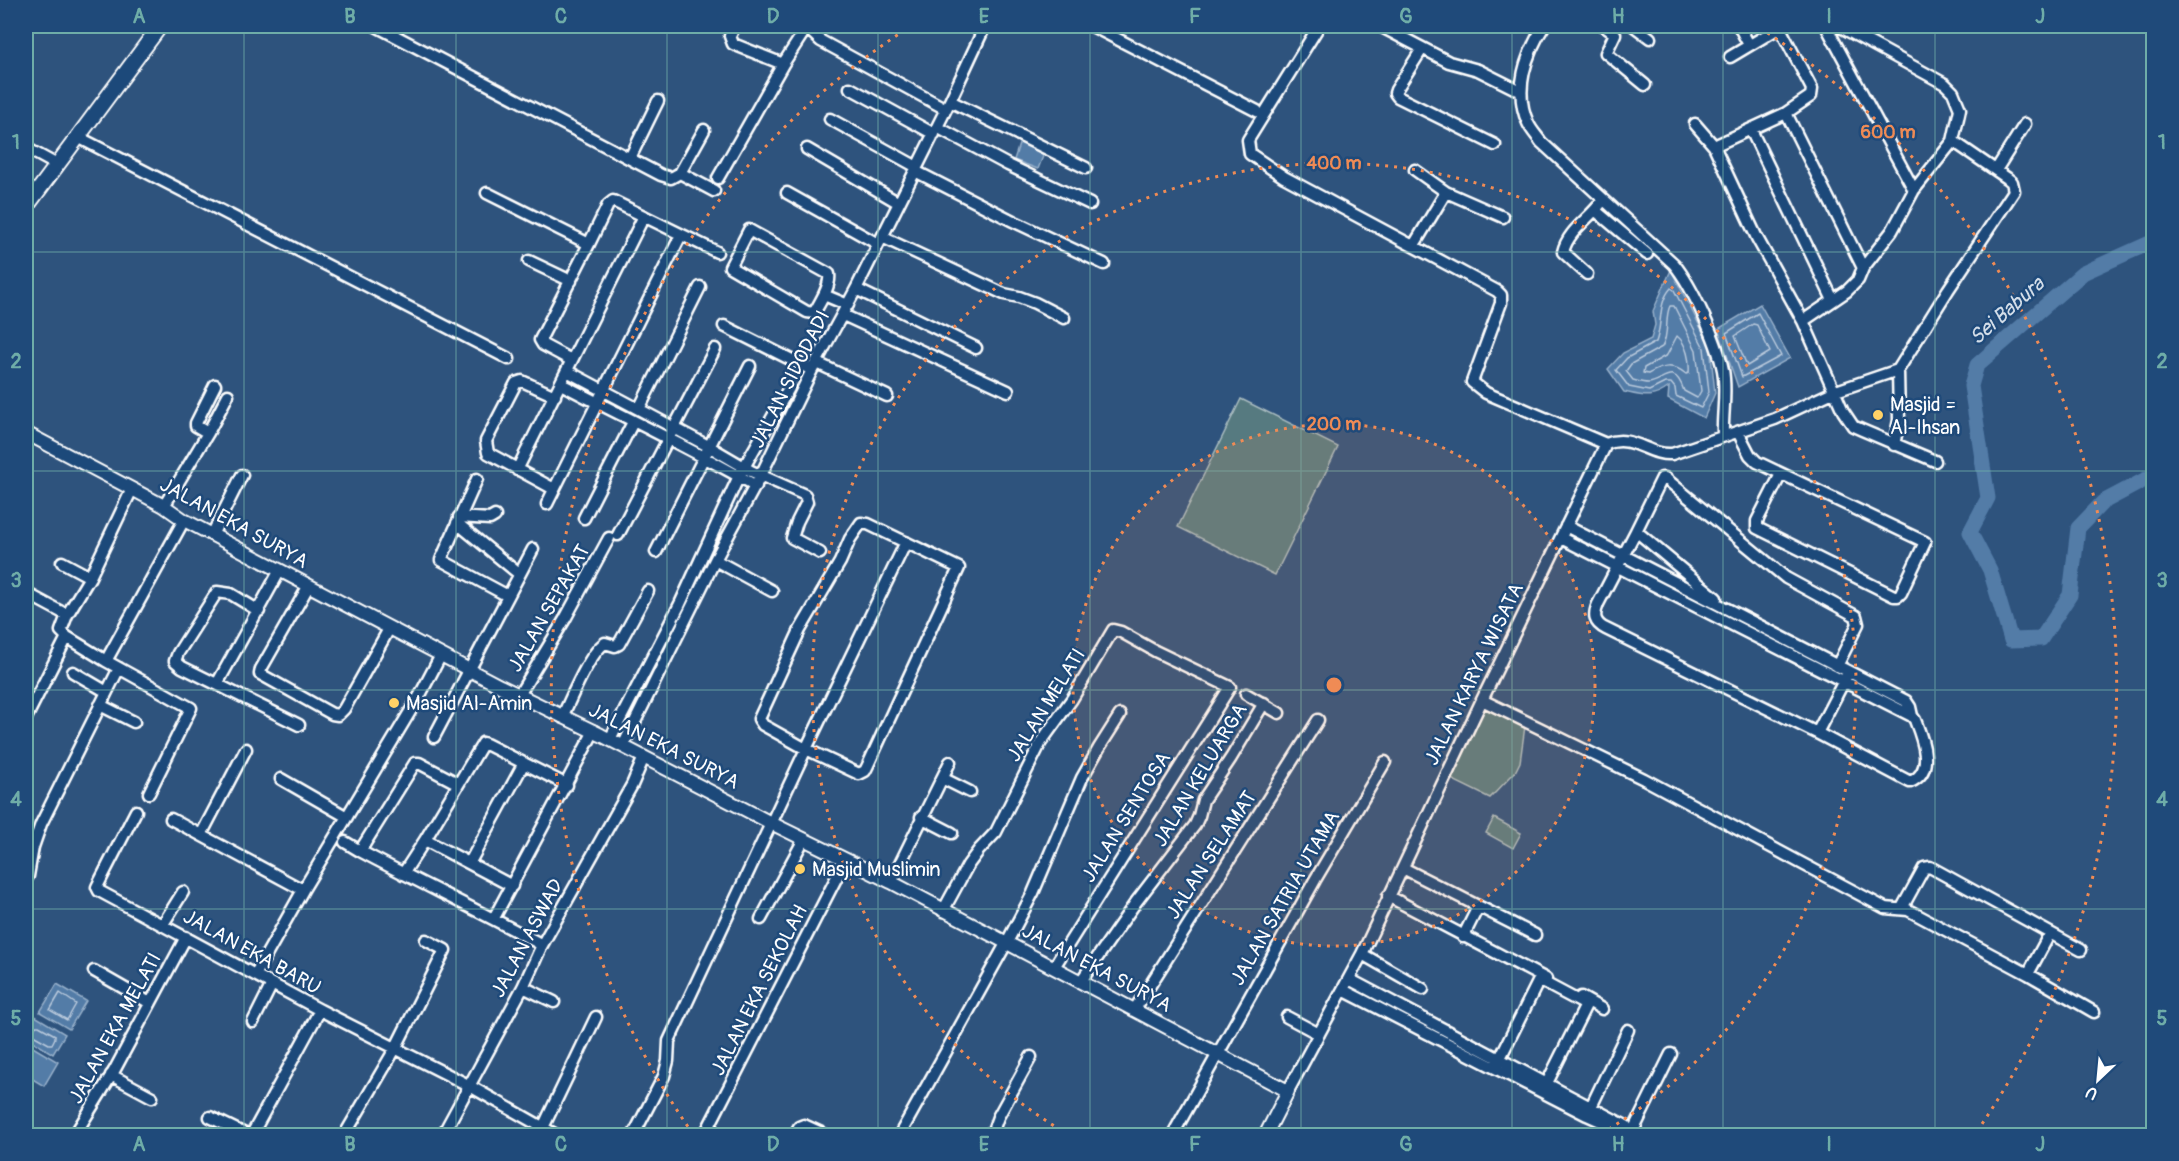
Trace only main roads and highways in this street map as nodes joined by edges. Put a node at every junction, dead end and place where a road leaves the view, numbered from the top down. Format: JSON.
{"nodes":[{"id":1,"x":160,"y":26,"type":"edge"},
{"id":2,"x":26,"y":207,"type":"edge"}],
"edges":[{"from":1,"to":2,"type":"main road"}]}
